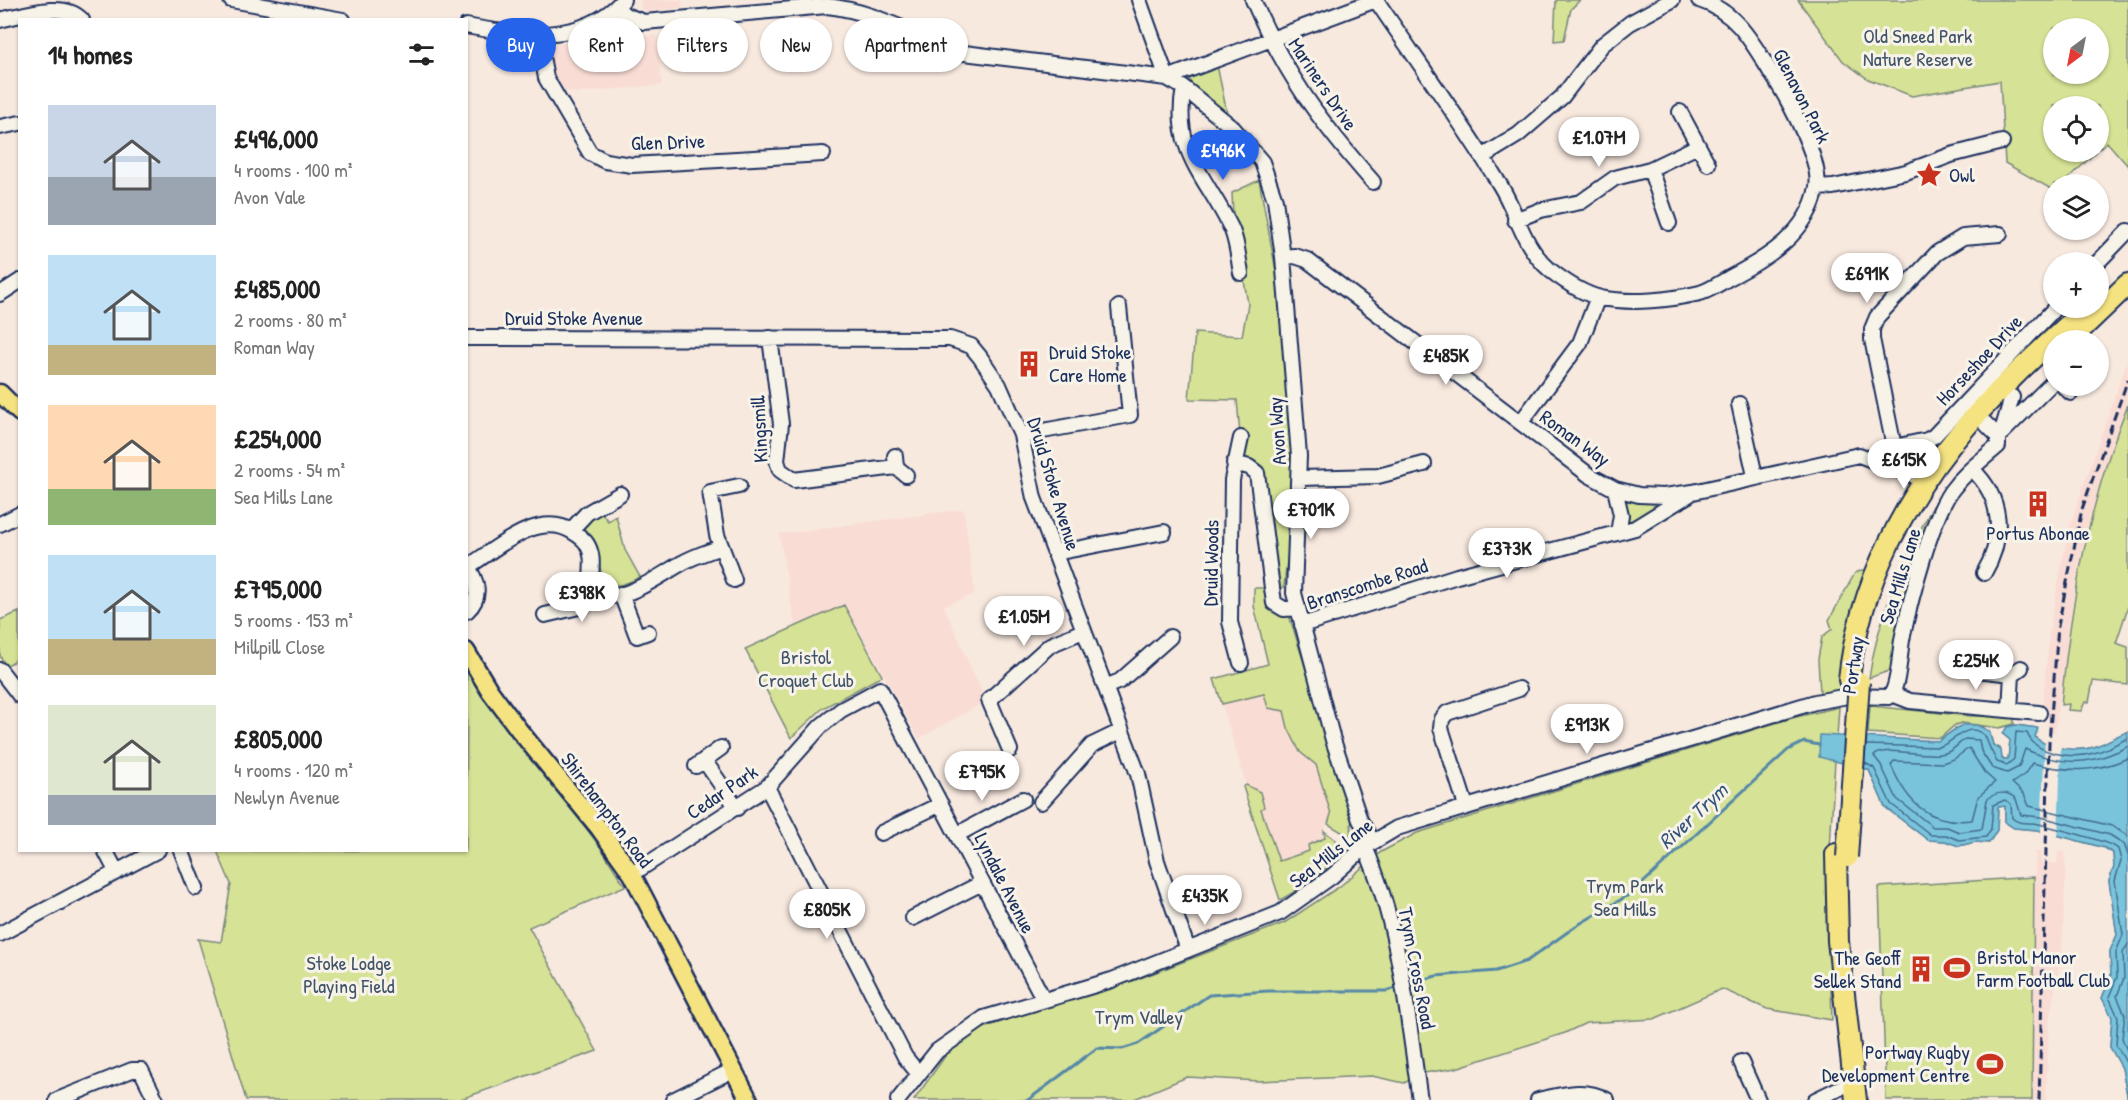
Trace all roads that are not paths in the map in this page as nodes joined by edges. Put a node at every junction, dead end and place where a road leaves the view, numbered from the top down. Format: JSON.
{"nodes":[{"id":1,"x":231,"y":0,"type":"edge"},
{"id":2,"x":1138,"y":0,"type":"edge"},
{"id":3,"x":1253,"y":0,"type":"edge"},
{"id":4,"x":1376,"y":0,"type":"edge"},
{"id":5,"x":1672,"y":0,"type":"edge"},
{"id":6,"x":1699,"y":0,"type":"edge"},
{"id":7,"x":619,"y":4,"type":"edge"},
{"id":8,"x":80,"y":18,"type":"edge"},
{"id":9,"x":331,"y":18,"type":"edge"},
{"id":10,"x":0,"y":20,"type":"edge"},
{"id":11,"x":468,"y":26,"type":"edge"},
{"id":12,"x":486,"y":28,"type":"edge"},
{"id":13,"x":556,"y":32,"type":"edge"},
{"id":14,"x":1271,"y":41,"type":"junction"},
{"id":15,"x":545,"y":72,"type":"edge"},
{"id":16,"x":1167,"y":78,"type":"junction"},
{"id":17,"x":1184,"y":88,"type":"junction"},
{"id":18,"x":1680,"y":112,"type":"dead end"},
{"id":19,"x":18,"y":123,"type":"edge"},
{"id":20,"x":0,"y":127,"type":"edge"},
{"id":21,"x":1698,"y":146,"type":"junction"},
{"id":22,"x":1996,"y":148,"type":"dead end"},
{"id":23,"x":808,"y":154,"type":"junction"},
{"id":24,"x":823,"y":154,"type":"dead end"},
{"id":25,"x":1482,"y":157,"type":"junction"},
{"id":26,"x":1708,"y":164,"type":"dead end"},
{"id":27,"x":809,"y":168,"type":"dead end"},
{"id":28,"x":1650,"y":169,"type":"junction"},
{"id":29,"x":1373,"y":182,"type":"dead end"},
{"id":30,"x":1817,"y":188,"type":"junction"},
{"id":31,"x":1515,"y":220,"type":"junction"},
{"id":32,"x":1669,"y":223,"type":"dead end"},
{"id":33,"x":2128,"y":231,"type":"edge"},
{"id":34,"x":2000,"y":234,"type":"dead end"},
{"id":35,"x":2108,"y":252,"type":"edge"},
{"id":36,"x":1283,"y":257,"type":"junction"},
{"id":37,"x":2128,"y":267,"type":"edge"},
{"id":38,"x":1241,"y":273,"type":"dead end"},
{"id":39,"x":2128,"y":284,"type":"edge"},
{"id":40,"x":2109,"y":285,"type":"edge"},
{"id":41,"x":17,"y":287,"type":"edge"},
{"id":42,"x":0,"y":294,"type":"edge"},
{"id":43,"x":1598,"y":297,"type":"junction"},
{"id":44,"x":1119,"y":307,"type":"dead end"},
{"id":45,"x":2046,"y":318,"type":"edge"},
{"id":46,"x":2076,"y":318,"type":"edge"},
{"id":47,"x":2080,"y":330,"type":"edge"},
{"id":48,"x":468,"y":338,"type":"edge"},
{"id":49,"x":770,"y":338,"type":"junction"},
{"id":50,"x":2043,"y":367,"type":"edge"},
{"id":51,"x":2043,"y":391,"type":"edge"},
{"id":52,"x":0,"y":393,"type":"edge"},
{"id":53,"x":1739,"y":404,"type":"dead end"},
{"id":54,"x":18,"y":411,"type":"edge"},
{"id":55,"x":1521,"y":422,"type":"junction"},
{"id":56,"x":1996,"y":433,"type":"junction"},
{"id":57,"x":1021,"y":435,"type":"junction"},
{"id":58,"x":1241,"y":438,"type":"dead end"},
{"id":59,"x":1894,"y":447,"type":"junction"},
{"id":60,"x":1234,"y":463,"type":"junction"},
{"id":61,"x":1424,"y":464,"type":"dead end"},
{"id":62,"x":899,"y":466,"type":"dead end"},
{"id":63,"x":1892,"y":467,"type":"junction"},
{"id":64,"x":1968,"y":473,"type":"junction"},
{"id":65,"x":1755,"y":476,"type":"junction"},
{"id":66,"x":1300,"y":478,"type":"junction"},
{"id":67,"x":739,"y":486,"type":"dead end"},
{"id":68,"x":1615,"y":489,"type":"junction"},
{"id":69,"x":1920,"y":489,"type":"junction"},
{"id":70,"x":1693,"y":492,"type":"junction"},
{"id":71,"x":620,"y":494,"type":"dead end"},
{"id":72,"x":18,"y":515,"type":"edge"},
{"id":73,"x":0,"y":524,"type":"edge"},
{"id":74,"x":571,"y":530,"type":"junction"},
{"id":75,"x":1163,"y":531,"type":"dead end"},
{"id":76,"x":1618,"y":533,"type":"junction"},
{"id":77,"x":721,"y":547,"type":"junction"},
{"id":78,"x":1055,"y":553,"type":"junction"},
{"id":79,"x":468,"y":566,"type":"edge"},
{"id":80,"x":468,"y":569,"type":"edge"},
{"id":81,"x":1992,"y":569,"type":"dead end"},
{"id":82,"x":734,"y":580,"type":"dead end"},
{"id":83,"x":597,"y":593,"type":"junction"},
{"id":84,"x":621,"y":594,"type":"junction"},
{"id":85,"x":1297,"y":608,"type":"junction"},
{"id":86,"x":468,"y":610,"type":"edge"},
{"id":87,"x":545,"y":615,"type":"dead end"},
{"id":88,"x":1302,"y":625,"type":"junction"},
{"id":89,"x":1083,"y":631,"type":"junction"},
{"id":90,"x":648,"y":632,"type":"dead end"},
{"id":91,"x":1166,"y":646,"type":"dead end"},
{"id":92,"x":468,"y":654,"type":"edge"},
{"id":93,"x":1241,"y":663,"type":"dead end"},
{"id":94,"x":0,"y":670,"type":"edge"},
{"id":95,"x":1977,"y":670,"type":"dead end"},
{"id":96,"x":1854,"y":681,"type":"junction"},
{"id":97,"x":1105,"y":687,"type":"junction"},
{"id":98,"x":1511,"y":688,"type":"dead end"},
{"id":99,"x":880,"y":689,"type":"joint"},
{"id":100,"x":18,"y":693,"type":"edge"},
{"id":101,"x":1892,"y":694,"type":"junction"},
{"id":102,"x":2010,"y":710,"type":"junction"},
{"id":103,"x":2039,"y":713,"type":"dead end"},
{"id":104,"x":1121,"y":731,"type":"junction"},
{"id":105,"x":721,"y":748,"type":"dead end"},
{"id":106,"x":1010,"y":750,"type":"dead end"},
{"id":107,"x":767,"y":788,"type":"junction"},
{"id":108,"x":1043,"y":794,"type":"dead end"},
{"id":109,"x":1015,"y":798,"type":"dead end"},
{"id":110,"x":941,"y":804,"type":"junction"},
{"id":111,"x":1466,"y":806,"type":"junction"},
{"id":112,"x":737,"y":807,"type":"junction"},
{"id":113,"x":891,"y":832,"type":"dead end"},
{"id":114,"x":958,"y":834,"type":"junction"},
{"id":115,"x":1366,"y":846,"type":"junction"},
{"id":116,"x":106,"y":852,"type":"edge"},
{"id":117,"x":154,"y":852,"type":"edge"},
{"id":118,"x":182,"y":852,"type":"edge"},
{"id":119,"x":1842,"y":855,"type":"junction"},
{"id":120,"x":116,"y":871,"type":"junction"},
{"id":121,"x":632,"y":874,"type":"junction"},
{"id":122,"x":982,"y":884,"type":"junction"},
{"id":123,"x":196,"y":888,"type":"dead end"},
{"id":124,"x":913,"y":918,"type":"dead end"},
{"id":125,"x":0,"y":934,"type":"edge"},
{"id":126,"x":1188,"y":950,"type":"junction"},
{"id":127,"x":1044,"y":1000,"type":"junction"},
{"id":128,"x":1741,"y":1062,"type":"dead end"},
{"id":129,"x":732,"y":1070,"type":"junction"},
{"id":130,"x":918,"y":1073,"type":"junction"},
{"id":131,"x":1855,"y":1091,"type":"edge"},
{"id":132,"x":57,"y":1100,"type":"edge"},
{"id":133,"x":156,"y":1100,"type":"edge"},
{"id":134,"x":673,"y":1100,"type":"edge"},
{"id":135,"x":748,"y":1100,"type":"edge"},
{"id":136,"x":898,"y":1100,"type":"edge"},
{"id":137,"x":1420,"y":1100,"type":"edge"},
{"id":138,"x":1538,"y":1100,"type":"edge"},
{"id":139,"x":1607,"y":1100,"type":"edge"},
{"id":140,"x":1758,"y":1100,"type":"edge"},
{"id":141,"x":1815,"y":1100,"type":"edge"},
{"id":142,"x":1868,"y":1100,"type":"edge"}],
"edges":[{"from":1,"to":9,"type":"street"},
{"from":2,"to":16,"type":"street"},
{"from":3,"to":14,"type":"street","name":"Mariners Drive"},
{"from":4,"to":14,"type":"street"},
{"from":4,"to":25,"type":"street"},
{"from":5,"to":25,"type":"street"},
{"from":6,"to":30,"type":"street","name":"Glenavon Park"},
{"from":7,"to":13,"type":"street"},
{"from":7,"to":16,"type":"street"},
{"from":8,"to":10,"type":"street"},
{"from":11,"to":12,"type":"street"},
{"from":14,"to":16,"type":"street"},
{"from":14,"to":29,"type":"street","name":"Mariners Drive"},
{"from":15,"to":23,"type":"street","name":"Glen Drive"},
{"from":16,"to":17,"type":"street","name":"Avon Way"},
{"from":17,"to":36,"type":"street","name":"Avon Way"},
{"from":17,"to":38,"type":"street"},
{"from":18,"to":21,"type":"street"},
{"from":19,"to":20,"type":"street"},
{"from":21,"to":26,"type":"street"},
{"from":21,"to":28,"type":"street"},
{"from":22,"to":30,"type":"street"},
{"from":23,"to":24,"type":"street","name":"Glen Drive"},
{"from":23,"to":27,"type":"street"},
{"from":25,"to":31,"type":"street"},
{"from":28,"to":31,"type":"street"},
{"from":28,"to":32,"type":"street"},
{"from":30,"to":43,"type":"street"},
{"from":31,"to":43,"type":"street"},
{"from":33,"to":35,"type":"street"},
{"from":34,"to":59,"type":"street"},
{"from":36,"to":55,"type":"street","name":"Roman Way"},
{"from":36,"to":66,"type":"street","name":"Avon Way"},
{"from":37,"to":40,"type":"highway"},
{"from":39,"to":47,"type":"highway"},
{"from":41,"to":42,"type":"street"},
{"from":43,"to":55,"type":"street"},
{"from":44,"to":57,"type":"street"},
{"from":45,"to":59,"type":"street","name":"Horseshoe Drive"},
{"from":46,"to":69,"type":"highway","name":"Portway"},
{"from":48,"to":49,"type":"street","name":"Druid Stoke Avenue"},
{"from":49,"to":57,"type":"street","name":"Druid Stoke Avenue"},
{"from":49,"to":62,"type":"street","name":"Kingsmill"},
{"from":50,"to":56,"type":"highway","name":"Portway"},
{"from":51,"to":56,"type":"street","name":"Sea Mills Lane"},
{"from":52,"to":54,"type":"main road"},
{"from":53,"to":65,"type":"street"},
{"from":55,"to":68,"type":"street","name":"Roman Way"},
{"from":56,"to":64,"type":"street","name":"Sea Mills Lane"},
{"from":56,"to":96,"type":"highway","name":"Portway"},
{"from":57,"to":78,"type":"street","name":"Druid Stoke Avenue"},
{"from":58,"to":60,"type":"street","name":"Druid Woods"},
{"from":59,"to":63,"type":"street"},
{"from":60,"to":85,"type":"street"},
{"from":60,"to":93,"type":"street","name":"Druid Woods"},
{"from":61,"to":66,"type":"street"},
{"from":63,"to":65,"type":"street","name":"Roman Way"},
{"from":63,"to":69,"type":"street"},
{"from":64,"to":81,"type":"street"},
{"from":64,"to":101,"type":"street","name":"Sea Mills Lane"},
{"from":65,"to":70,"type":"street","name":"Roman Way"},
{"from":66,"to":85,"type":"street","name":"Avon Way"},
{"from":67,"to":77,"type":"street"},
{"from":68,"to":70,"type":"street","name":"Roman Way"},
{"from":68,"to":76,"type":"street"},
{"from":69,"to":96,"type":"highway","name":"Portway"},
{"from":70,"to":76,"type":"street","name":"Branscombe Road"},
{"from":71,"to":74,"type":"street"},
{"from":72,"to":73,"type":"street"},
{"from":74,"to":79,"type":"street"},
{"from":74,"to":83,"type":"street"},
{"from":75,"to":78,"type":"street"},
{"from":76,"to":88,"type":"street","name":"Branscombe Road"},
{"from":77,"to":82,"type":"street"},
{"from":77,"to":84,"type":"street"},
{"from":78,"to":89,"type":"street","name":"Druid Stoke Avenue"},
{"from":80,"to":86,"type":"street"},
{"from":83,"to":84,"type":"street"},
{"from":83,"to":87,"type":"street"},
{"from":84,"to":90,"type":"street"},
{"from":85,"to":88,"type":"street","name":"Avon Way"},
{"from":88,"to":115,"type":"street","name":"Avon Way"},
{"from":89,"to":97,"type":"street","name":"Druid Stoke Avenue"},
{"from":89,"to":106,"type":"street"},
{"from":91,"to":97,"type":"street"},
{"from":92,"to":121,"type":"main road","name":"Shirehampton Road"},
{"from":94,"to":100,"type":"street"},
{"from":95,"to":102,"type":"street"},
{"from":96,"to":119,"type":"highway","name":"Portway","bridge":true},
{"from":97,"to":104,"type":"street","name":"Druid Stoke Avenue"},
{"from":98,"to":111,"type":"street"},
{"from":99,"to":107,"type":"street","name":"Cedar Park"},
{"from":99,"to":110,"type":"street","name":"Lyndale Avenue"},
{"from":101,"to":102,"type":"street","name":"Sea Mills Lane"},
{"from":101,"to":111,"type":"street","name":"Sea Mills Lane"},
{"from":102,"to":103,"type":"street","name":"Sea Mills Lane"},
{"from":104,"to":108,"type":"street"},
{"from":104,"to":126,"type":"street","name":"Druid Stoke Avenue"},
{"from":105,"to":112,"type":"street"},
{"from":107,"to":112,"type":"street","name":"Cedar Park"},
{"from":107,"to":130,"type":"street"},
{"from":109,"to":114,"type":"street"},
{"from":110,"to":113,"type":"street"},
{"from":110,"to":114,"type":"street","name":"Lyndale Avenue"},
{"from":111,"to":115,"type":"street","name":"Sea Mills Lane"},
{"from":112,"to":121,"type":"street","name":"Cedar Park"},
{"from":114,"to":122,"type":"street","name":"Lyndale Avenue"},
{"from":115,"to":126,"type":"street","name":"Sea Mills Lane"},
{"from":115,"to":137,"type":"street","name":"Trym Cross Road"},
{"from":116,"to":120,"type":"street"},
{"from":117,"to":120,"type":"street"},
{"from":118,"to":123,"type":"street"},
{"from":119,"to":131,"type":"highway","name":"Portway"},
{"from":119,"to":142,"type":"highway","name":"Portway"},
{"from":120,"to":125,"type":"street"},
{"from":121,"to":129,"type":"main road","name":"Shirehampton Road"},
{"from":122,"to":124,"type":"street"},
{"from":122,"to":127,"type":"street","name":"Lyndale Avenue"},
{"from":126,"to":127,"type":"street","name":"Sea Mills Lane"},
{"from":127,"to":130,"type":"street","name":"Sea Mills Lane"},
{"from":128,"to":140,"type":"street"},
{"from":129,"to":134,"type":"street"},
{"from":129,"to":135,"type":"main road","name":"Shirehampton Road"},
{"from":130,"to":136,"type":"street","name":"Sea Mills Lane"},
{"from":131,"to":141,"type":"street"},
{"from":132,"to":133,"type":"street"},
{"from":138,"to":139,"type":"street"}]}
